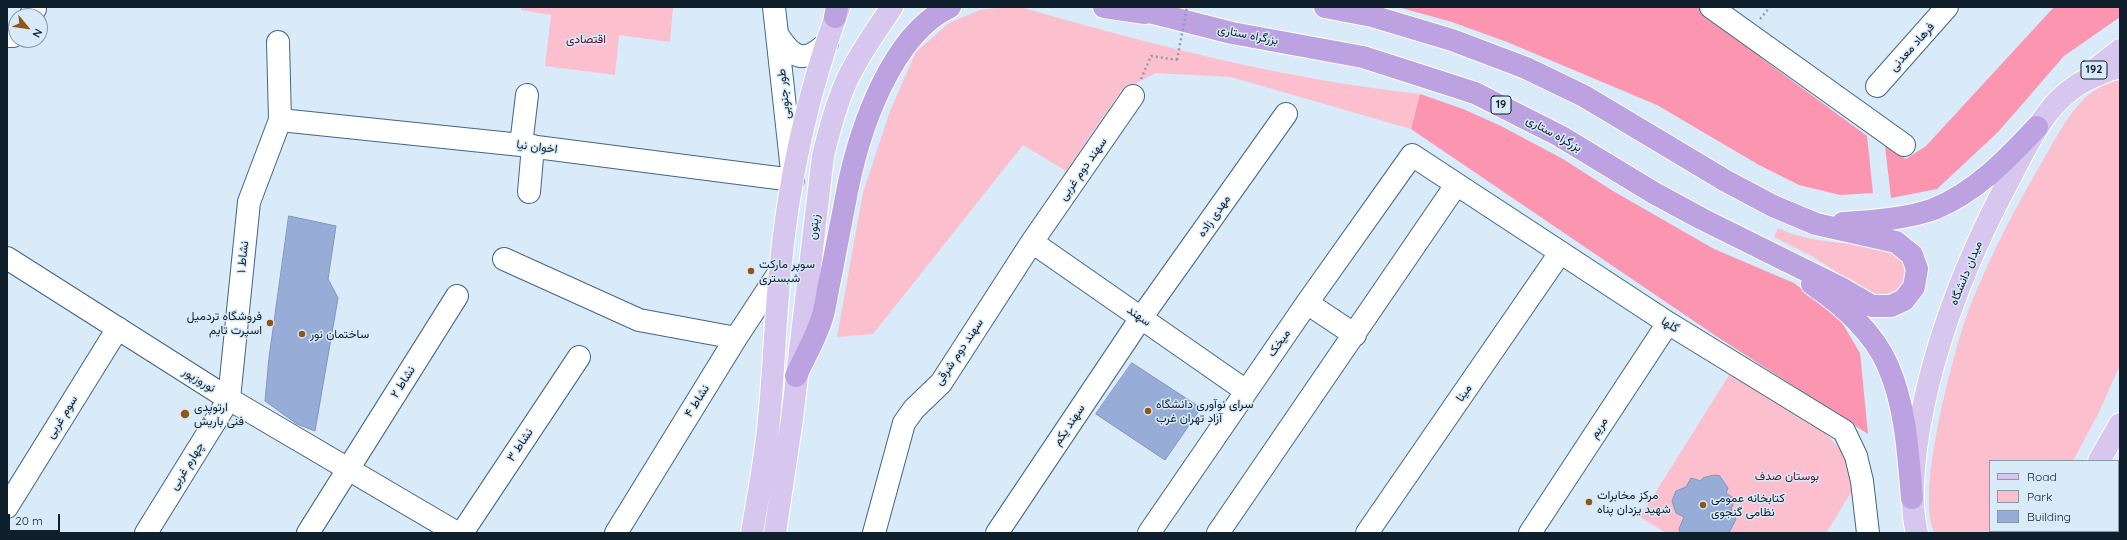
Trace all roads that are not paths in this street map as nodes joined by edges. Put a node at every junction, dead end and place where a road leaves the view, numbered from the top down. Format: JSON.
{"nodes":[{"id":1,"x":774,"y":7,"type":"edge"},
{"id":2,"x":892,"y":7,"type":"edge"},
{"id":3,"x":950,"y":7,"type":"edge"},
{"id":4,"x":1104,"y":7,"type":"edge"},
{"id":5,"x":1130,"y":7,"type":"edge"},
{"id":6,"x":1325,"y":7,"type":"edge"},
{"id":7,"x":1711,"y":7,"type":"edge"},
{"id":8,"x":1947,"y":7,"type":"edge"},
{"id":9,"x":837,"y":10,"type":"edge"},
{"id":10,"x":1157,"y":15,"type":"junction"},
{"id":11,"x":777,"y":34,"type":"junction"},
{"id":12,"x":278,"y":42,"type":"dead end"},
{"id":13,"x":826,"y":43,"type":"junction"},
{"id":14,"x":2120,"y":50,"type":"edge"},
{"id":15,"x":2120,"y":68,"type":"edge"},
{"id":16,"x":1876,"y":86,"type":"dead end"},
{"id":17,"x":2068,"y":90,"type":"junction"},
{"id":18,"x":527,"y":95,"type":"dead end"},
{"id":19,"x":1133,"y":96,"type":"road end"},
{"id":20,"x":1286,"y":114,"type":"dead end"},
{"id":21,"x":280,"y":120,"type":"junction"},
{"id":22,"x":2037,"y":127,"type":"junction"},
{"id":23,"x":1904,"y":145,"type":"dead end"},
{"id":24,"x":527,"y":146,"type":"junction"},
{"id":25,"x":1412,"y":155,"type":"joint"},
{"id":26,"x":793,"y":180,"type":"junction"},
{"id":27,"x":1456,"y":185,"type":"junction"},
{"id":28,"x":529,"y":192,"type":"dead end"},
{"id":29,"x":1816,"y":224,"type":"junction"},
{"id":30,"x":1032,"y":242,"type":"junction"},
{"id":31,"x":1764,"y":250,"type":"junction"},
{"id":32,"x":1560,"y":253,"type":"junction"},
{"id":33,"x":7,"y":258,"type":"edge"},
{"id":34,"x":504,"y":260,"type":"dead end"},
{"id":35,"x":780,"y":271,"type":"junction"},
{"id":36,"x":456,"y":296,"type":"dead end"},
{"id":37,"x":1307,"y":303,"type":"junction"},
{"id":38,"x":1141,"y":318,"type":"junction"},
{"id":39,"x":1668,"y":323,"type":"junction"},
{"id":40,"x":118,"y":328,"type":"junction"},
{"id":41,"x":1356,"y":334,"type":"junction"},
{"id":42,"x":736,"y":338,"type":"junction"},
{"id":43,"x":579,"y":357,"type":"dead end"},
{"id":44,"x":796,"y":376,"type":"junction"},
{"id":45,"x":1246,"y":391,"type":"junction"},
{"id":46,"x":229,"y":399,"type":"junction"},
{"id":47,"x":2120,"y":424,"type":"edge"},
{"id":48,"x":2120,"y":447,"type":"edge"},
{"id":49,"x":2100,"y":460,"type":"edge"},
{"id":50,"x":2109,"y":460,"type":"edge"},
{"id":51,"x":349,"y":469,"type":"junction"},
{"id":52,"x":1912,"y":498,"type":"junction"},
{"id":53,"x":7,"y":507,"type":"edge"},
{"id":54,"x":146,"y":533,"type":"edge"},
{"id":55,"x":308,"y":533,"type":"edge"},
{"id":56,"x":457,"y":533,"type":"edge"},
{"id":57,"x":462,"y":533,"type":"edge"},
{"id":58,"x":616,"y":533,"type":"edge"},
{"id":59,"x":752,"y":533,"type":"edge"},
{"id":60,"x":775,"y":533,"type":"edge"},
{"id":61,"x":874,"y":533,"type":"edge"},
{"id":62,"x":997,"y":533,"type":"edge"},
{"id":63,"x":1149,"y":533,"type":"edge"},
{"id":64,"x":1218,"y":533,"type":"edge"},
{"id":65,"x":1367,"y":533,"type":"edge"},
{"id":66,"x":1530,"y":533,"type":"edge"},
{"id":67,"x":1868,"y":533,"type":"edge"},
{"id":68,"x":1917,"y":533,"type":"edge"}],
"edges":[{"from":1,"to":11,"type":"street","name":"طور جنوبی"},
{"from":2,"to":44,"type":"main road","name":"زیتون"},
{"from":3,"to":44,"type":"highway"},
{"from":4,"to":10,"type":"highway"},
{"from":5,"to":10,"type":"highway","name":"بزرگراه ستاری","number":"19"},
{"from":6,"to":29,"type":"highway"},
{"from":7,"to":23,"type":"street"},
{"from":8,"to":16,"type":"street","name":"فرهاد معدنی"},
{"from":9,"to":13,"type":"main road"},
{"from":10,"to":31,"type":"highway","name":"بزرگراه ستاری","number":"19"},
{"from":11,"to":13,"type":"street"},
{"from":11,"to":26,"type":"street","name":"طور جنوبی"},
{"from":12,"to":21,"type":"street"},
{"from":13,"to":26,"type":"main road"},
{"from":14,"to":17,"type":"main road","number":"192"},
{"from":15,"to":17,"type":"main road","name":"میدان دانشگاه"},
{"from":17,"to":22,"type":"main road","name":"میدان دانشگاه"},
{"from":18,"to":24,"type":"street"},
{"from":19,"to":30,"type":"street","name":"سهند دوم غربی"},
{"from":20,"to":38,"type":"street","name":"مهدی زاده"},
{"from":21,"to":24,"type":"street","name":"اخوان نیا"},
{"from":21,"to":46,"type":"street","name":"نشاط ۱"},
{"from":22,"to":29,"type":"highway"},
{"from":22,"to":52,"type":"main road","name":"میدان دانشگاه"},
{"from":24,"to":26,"type":"street","name":"اخوان نیا"},
{"from":24,"to":28,"type":"street"},
{"from":25,"to":27,"type":"street","name":"گلها"},
{"from":25,"to":37,"type":"street","name":"میخک"},
{"from":26,"to":35,"type":"main road"},
{"from":27,"to":32,"type":"street","name":"گلها"},
{"from":27,"to":41,"type":"street"},
{"from":29,"to":31,"type":"highway","name":"بزرگراه ستاری","number":"19"},
{"from":30,"to":38,"type":"street","name":"سهند"},
{"from":30,"to":61,"type":"street","name":"سهند دوم شرقی"},
{"from":31,"to":52,"type":"highway"},
{"from":32,"to":39,"type":"street","name":"گلها"},
{"from":32,"to":65,"type":"street","name":"مینا"},
{"from":33,"to":40,"type":"street","name":"نوروزپور"},
{"from":34,"to":42,"type":"street"},
{"from":35,"to":42,"type":"street","name":"نشاط ۴"},
{"from":35,"to":59,"type":"main road"},
{"from":36,"to":51,"type":"street","name":"نشاط ۲"},
{"from":37,"to":41,"type":"street"},
{"from":37,"to":45,"type":"street","name":"میخک"},
{"from":38,"to":45,"type":"street","name":"سهند"},
{"from":38,"to":62,"type":"street","name":"سهند يكم"},
{"from":39,"to":66,"type":"street","name":"مریم"},
{"from":39,"to":67,"type":"street","name":"گلها"},
{"from":40,"to":46,"type":"street","name":"نوروزپور"},
{"from":40,"to":53,"type":"street","name":"سوم غربی"},
{"from":41,"to":64,"type":"street"},
{"from":42,"to":58,"type":"street","name":"نشاط ۴"},
{"from":43,"to":57,"type":"street","name":"نشاط ۳"},
{"from":44,"to":60,"type":"main road","name":"زیتون"},
{"from":45,"to":63,"type":"street","name":"میخک"},
{"from":46,"to":51,"type":"street","name":"نوروزپور"},
{"from":46,"to":54,"type":"street","name":"چهارم غربی"},
{"from":47,"to":49,"type":"main road"},
{"from":48,"to":50,"type":"main road"},
{"from":51,"to":55,"type":"street","name":"نشاط ۲"},
{"from":51,"to":56,"type":"street","name":"نوروزپور"},
{"from":52,"to":68,"type":"main road","name":"میدان دانشگاه"}]}
